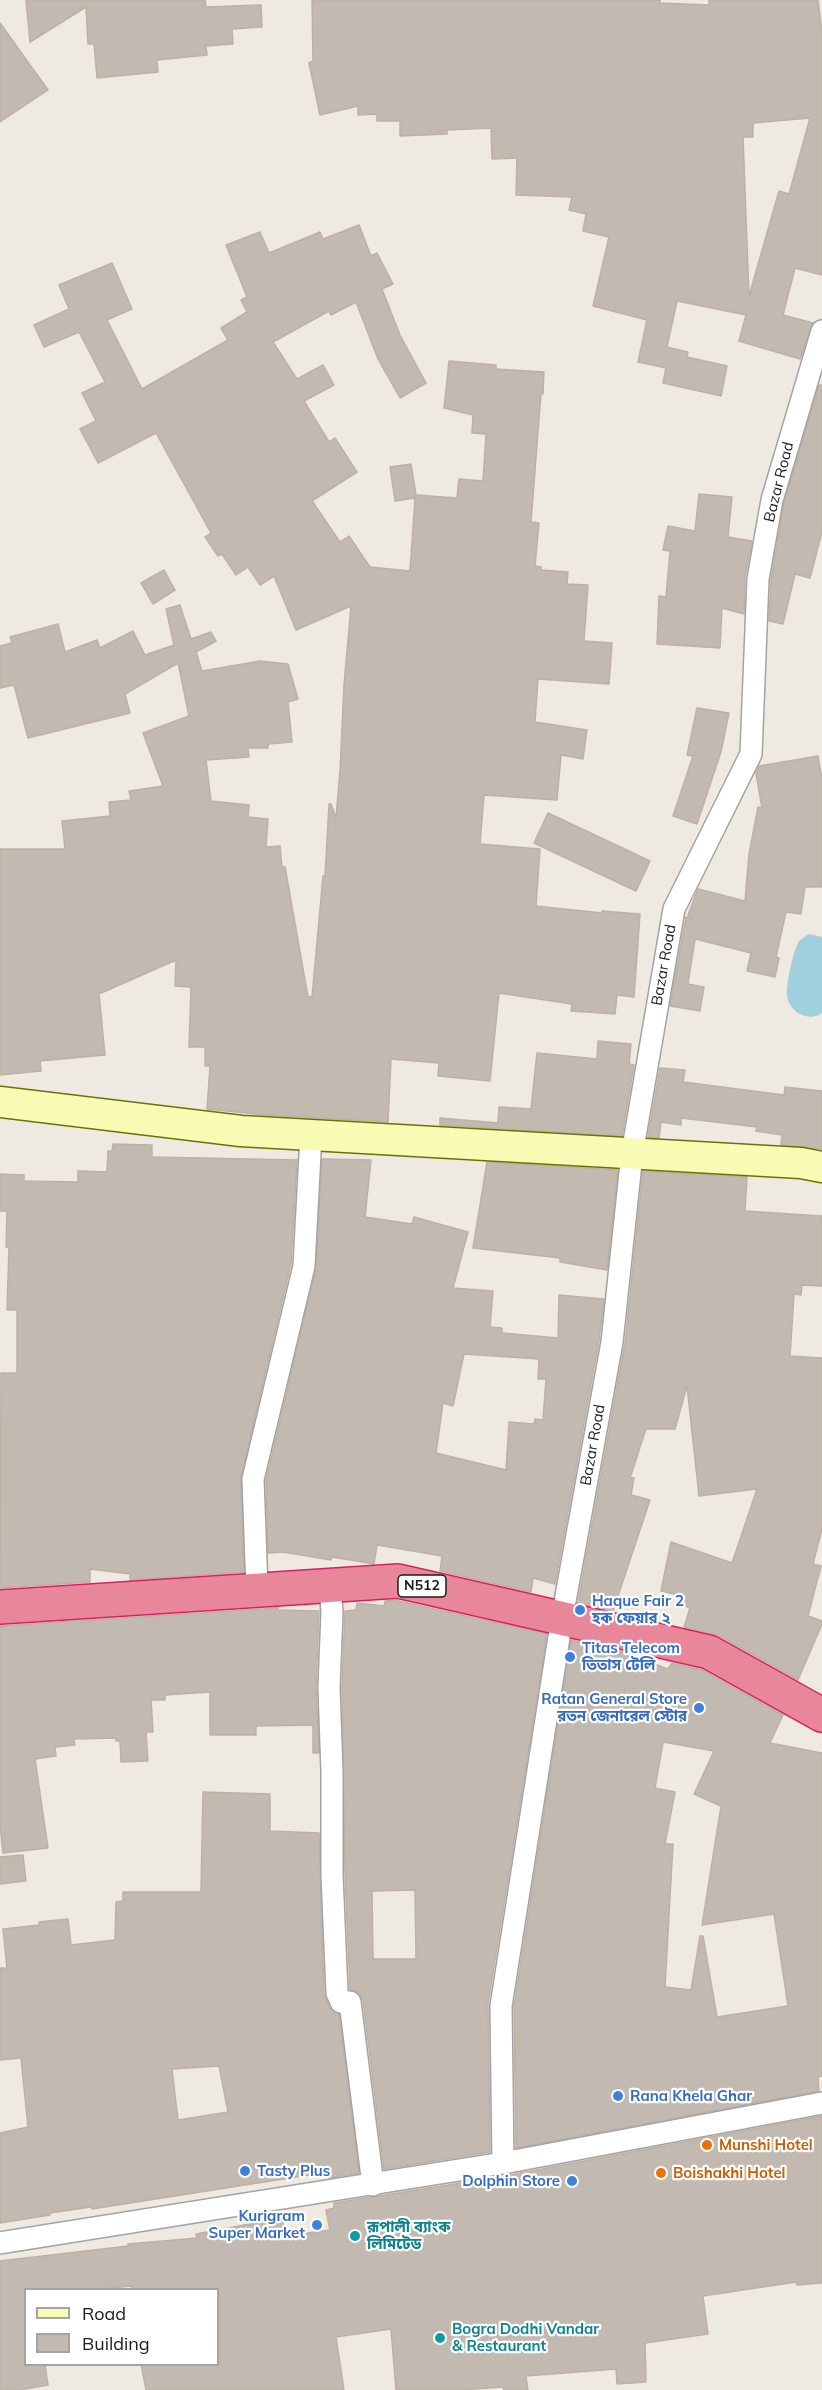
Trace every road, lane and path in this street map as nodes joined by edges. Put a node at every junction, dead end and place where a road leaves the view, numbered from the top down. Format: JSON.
{"nodes":[{"id":1,"x":822,"y":331,"type":"edge"},
{"id":2,"x":0,"y":1102,"type":"edge"},
{"id":3,"x":311,"y":1135,"type":"junction"},
{"id":4,"x":632,"y":1154,"type":"junction"},
{"id":5,"x":822,"y":1167,"type":"edge"},
{"id":6,"x":330,"y":1586,"type":"junction"},
{"id":7,"x":256,"y":1590,"type":"junction"},
{"id":8,"x":0,"y":1607,"type":"edge"},
{"id":9,"x":562,"y":1618,"type":"junction"},
{"id":10,"x":822,"y":1715,"type":"edge"},
{"id":11,"x":822,"y":2103,"type":"edge"},
{"id":12,"x":503,"y":2163,"type":"junction"},
{"id":13,"x":373,"y":2185,"type":"junction"},
{"id":14,"x":0,"y":2243,"type":"edge"}],
"edges":[{"from":1,"to":4,"type":"street","name":"Bazar Road"},
{"from":2,"to":3,"type":"street"},
{"from":3,"to":4,"type":"street"},
{"from":3,"to":7,"type":"street"},
{"from":4,"to":5,"type":"street"},
{"from":4,"to":9,"type":"street","name":"Bazar Road"},
{"from":6,"to":7,"type":"highway","number":"N512"},
{"from":6,"to":9,"type":"highway","number":"N512"},
{"from":6,"to":13,"type":"street"},
{"from":7,"to":8,"type":"highway","number":"N512"},
{"from":9,"to":10,"type":"highway","number":"N512"},
{"from":9,"to":12,"type":"street","name":"Bazar Road"},
{"from":11,"to":12,"type":"street"},
{"from":12,"to":13,"type":"street"},
{"from":13,"to":14,"type":"street"}]}
